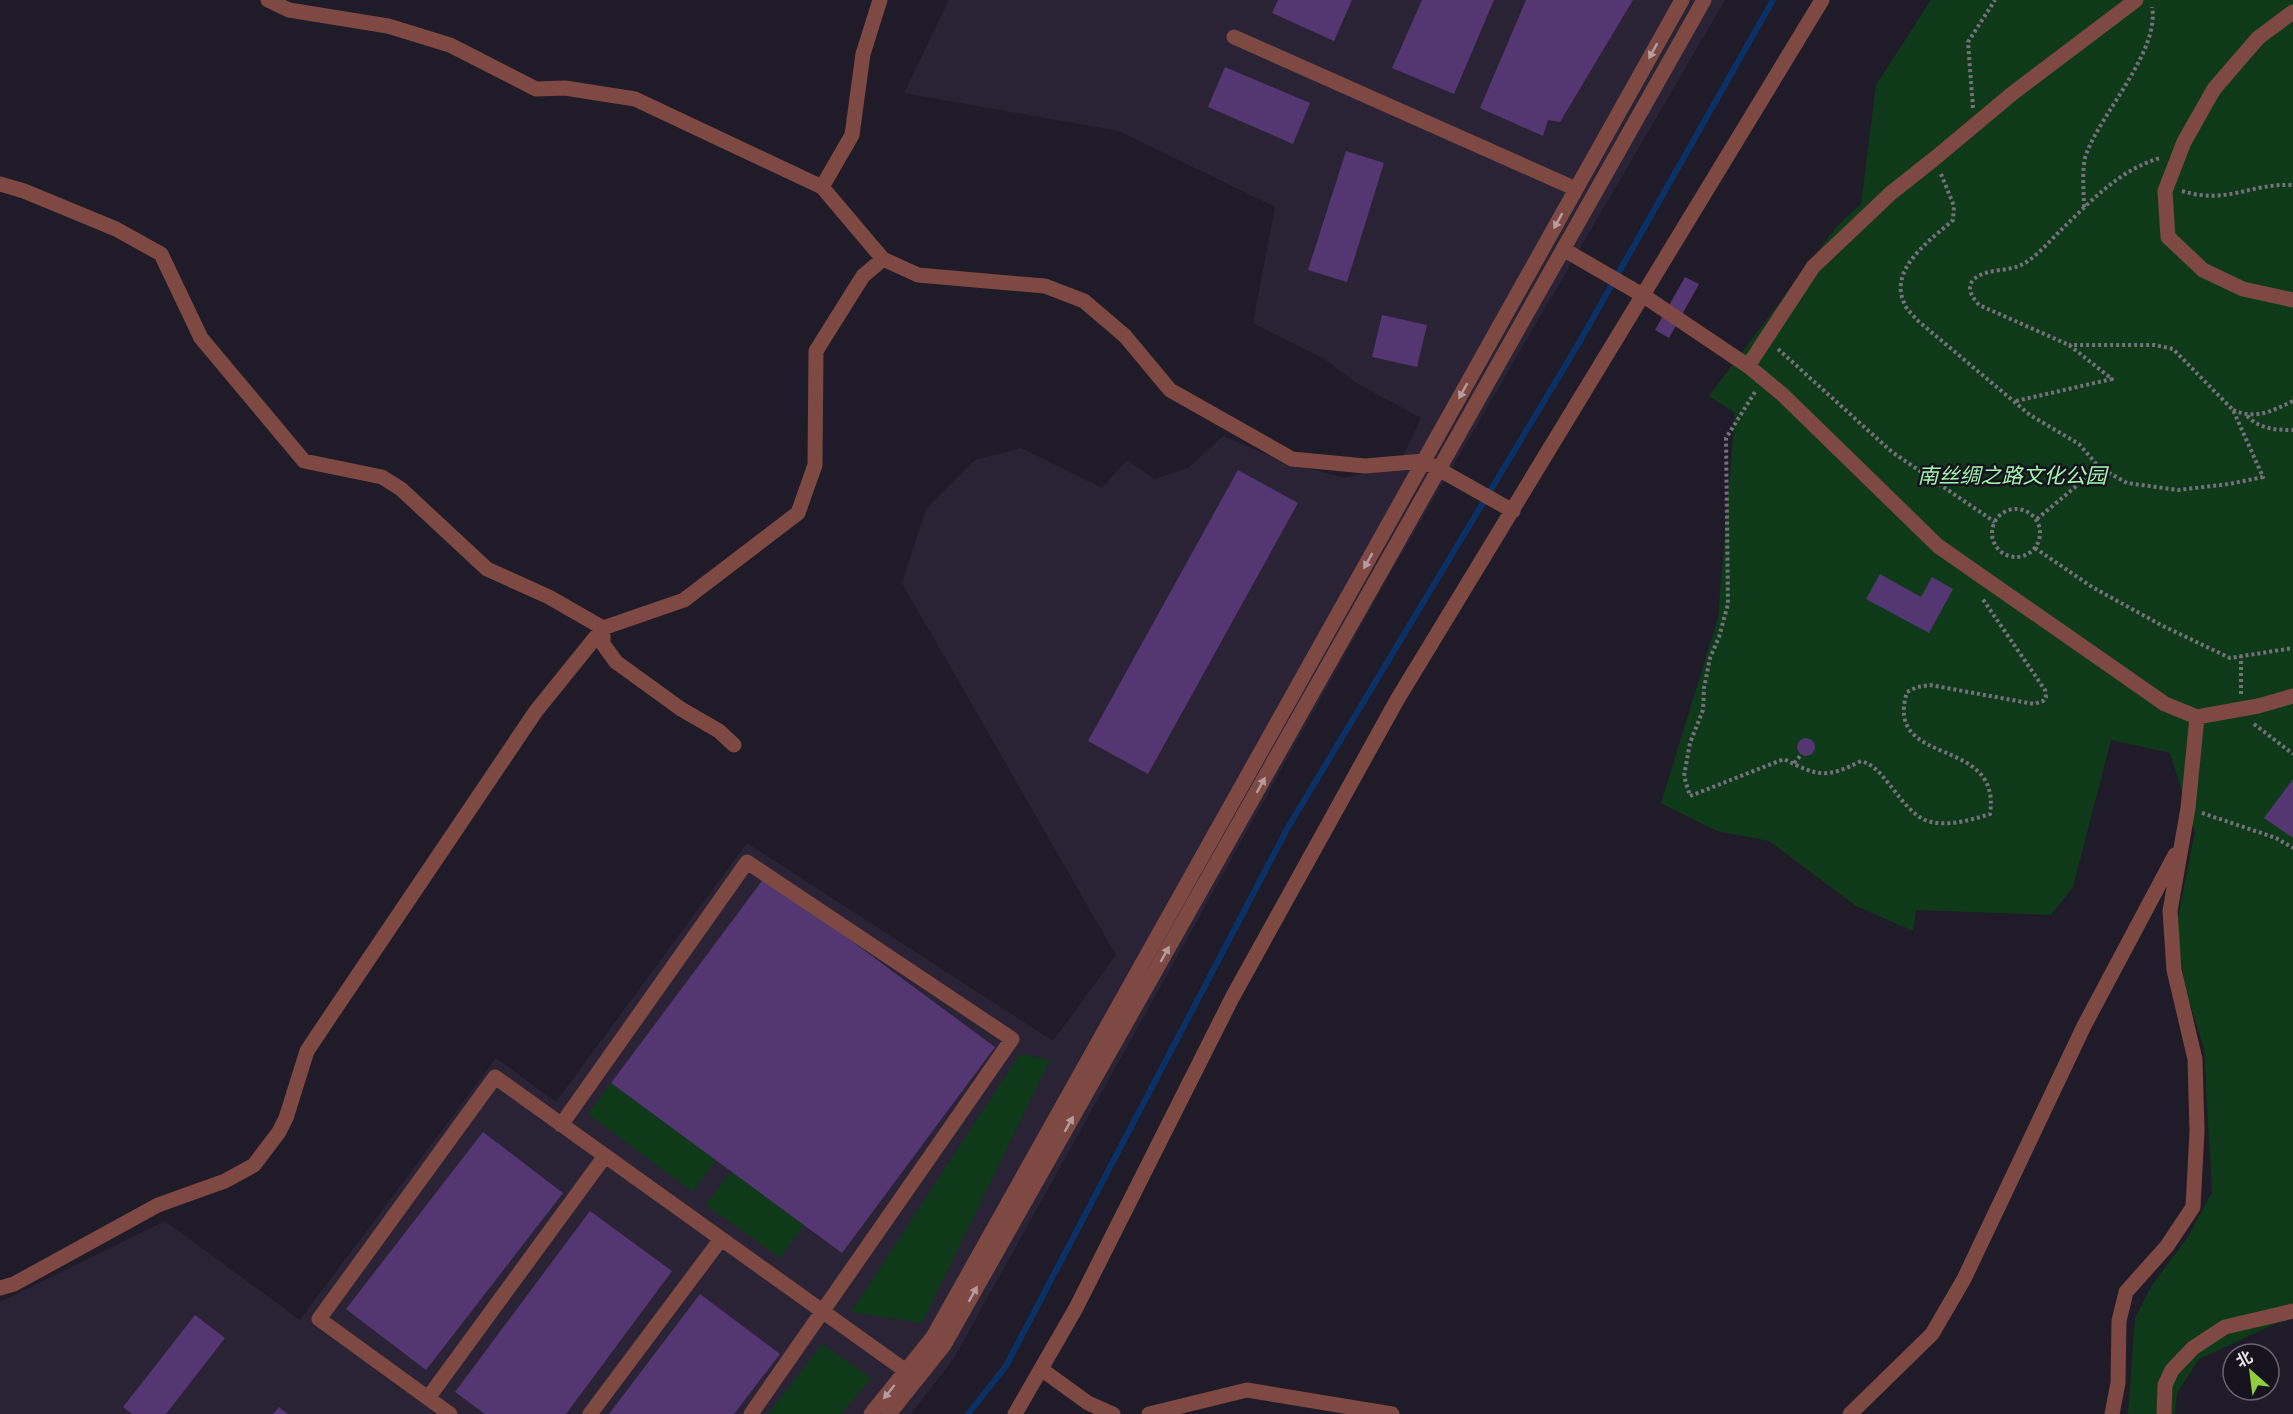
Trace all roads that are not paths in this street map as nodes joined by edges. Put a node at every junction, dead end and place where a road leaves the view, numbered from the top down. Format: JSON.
{"nodes":[{"id":1,"x":268,"y":0,"type":"edge"},
{"id":2,"x":880,"y":0,"type":"edge"},
{"id":3,"x":1682,"y":0,"type":"edge"},
{"id":4,"x":1704,"y":0,"type":"edge"},
{"id":5,"x":1822,"y":0,"type":"edge"},
{"id":6,"x":2136,"y":0,"type":"edge"},
{"id":7,"x":2293,"y":12,"type":"edge"},
{"id":8,"x":1234,"y":37,"type":"dead end"},
{"id":9,"x":0,"y":184,"type":"edge"},
{"id":10,"x":822,"y":187,"type":"junction"},
{"id":11,"x":1576,"y":189,"type":"junction"},
{"id":12,"x":1563,"y":249,"type":"junction"},
{"id":13,"x":883,"y":259,"type":"junction"},
{"id":14,"x":1644,"y":296,"type":"junction"},
{"id":15,"x":2293,"y":300,"type":"edge"},
{"id":16,"x":1748,"y":366,"type":"junction"},
{"id":17,"x":1424,"y":461,"type":"junction"},
{"id":18,"x":1439,"y":469,"type":"junction"},
{"id":19,"x":1513,"y":511,"type":"junction"},
{"id":20,"x":603,"y":628,"type":"junction"},
{"id":21,"x":2293,"y":696,"type":"edge"},
{"id":22,"x":2197,"y":717,"type":"junction"},
{"id":23,"x":734,"y":745,"type":"dead end"},
{"id":24,"x":2182,"y":842,"type":"junction"},
{"id":25,"x":561,"y":1125,"type":"junction"},
{"id":26,"x":605,"y":1156,"type":"junction"},
{"id":27,"x":721,"y":1239,"type":"junction"},
{"id":28,"x":0,"y":1288,"type":"edge"},
{"id":29,"x":2293,"y":1311,"type":"edge"},
{"id":30,"x":823,"y":1312,"type":"junction"},
{"id":31,"x":1041,"y":1369,"type":"junction"},
{"id":32,"x":906,"y":1371,"type":"junction"},
{"id":33,"x":428,"y":1398,"type":"junction"},
{"id":34,"x":450,"y":1414,"type":"edge"},
{"id":35,"x":590,"y":1414,"type":"edge"},
{"id":36,"x":751,"y":1414,"type":"edge"},
{"id":37,"x":871,"y":1414,"type":"edge"},
{"id":38,"x":889,"y":1414,"type":"edge"},
{"id":39,"x":1015,"y":1414,"type":"edge"},
{"id":40,"x":1113,"y":1414,"type":"edge"},
{"id":41,"x":1149,"y":1414,"type":"edge"},
{"id":42,"x":1392,"y":1414,"type":"edge"},
{"id":43,"x":1850,"y":1414,"type":"edge"},
{"id":44,"x":2112,"y":1414,"type":"edge"},
{"id":45,"x":2164,"y":1414,"type":"edge"}],
"edges":[{"from":1,"to":10,"type":"street"},
{"from":2,"to":10,"type":"street"},
{"from":3,"to":11,"type":"street","one_way":true},
{"from":4,"to":12,"type":"street"},
{"from":5,"to":14,"type":"street"},
{"from":6,"to":16,"type":"street"},
{"from":7,"to":15,"type":"street"},
{"from":8,"to":11,"type":"street"},
{"from":9,"to":20,"type":"street"},
{"from":10,"to":13,"type":"street"},
{"from":11,"to":17,"type":"street","one_way":true},
{"from":12,"to":14,"type":"street"},
{"from":12,"to":18,"type":"street"},
{"from":13,"to":17,"type":"street"},
{"from":13,"to":20,"type":"street"},
{"from":14,"to":16,"type":"street"},
{"from":14,"to":19,"type":"street"},
{"from":16,"to":22,"type":"street"},
{"from":17,"to":18,"type":"street"},
{"from":17,"to":32,"type":"street","one_way":true},
{"from":18,"to":19,"type":"street"},
{"from":38,"to":18,"type":"street","one_way":true},
{"from":19,"to":31,"type":"street"},
{"from":20,"to":23,"type":"street"},
{"from":20,"to":28,"type":"street"},
{"from":21,"to":22,"type":"street"},
{"from":22,"to":24,"type":"street"},
{"from":24,"to":43,"type":"street"},
{"from":24,"to":44,"type":"street"},
{"from":25,"to":26,"type":"street"},
{"from":25,"to":30,"type":"street"},
{"from":25,"to":33,"type":"street"},
{"from":26,"to":27,"type":"street"},
{"from":26,"to":33,"type":"street"},
{"from":27,"to":30,"type":"street"},
{"from":27,"to":35,"type":"street"},
{"from":29,"to":45,"type":"street"},
{"from":30,"to":32,"type":"street"},
{"from":30,"to":36,"type":"street"},
{"from":31,"to":39,"type":"street"},
{"from":31,"to":40,"type":"street"},
{"from":32,"to":37,"type":"street","one_way":true},
{"from":33,"to":34,"type":"street"},
{"from":41,"to":42,"type":"street"}]}
